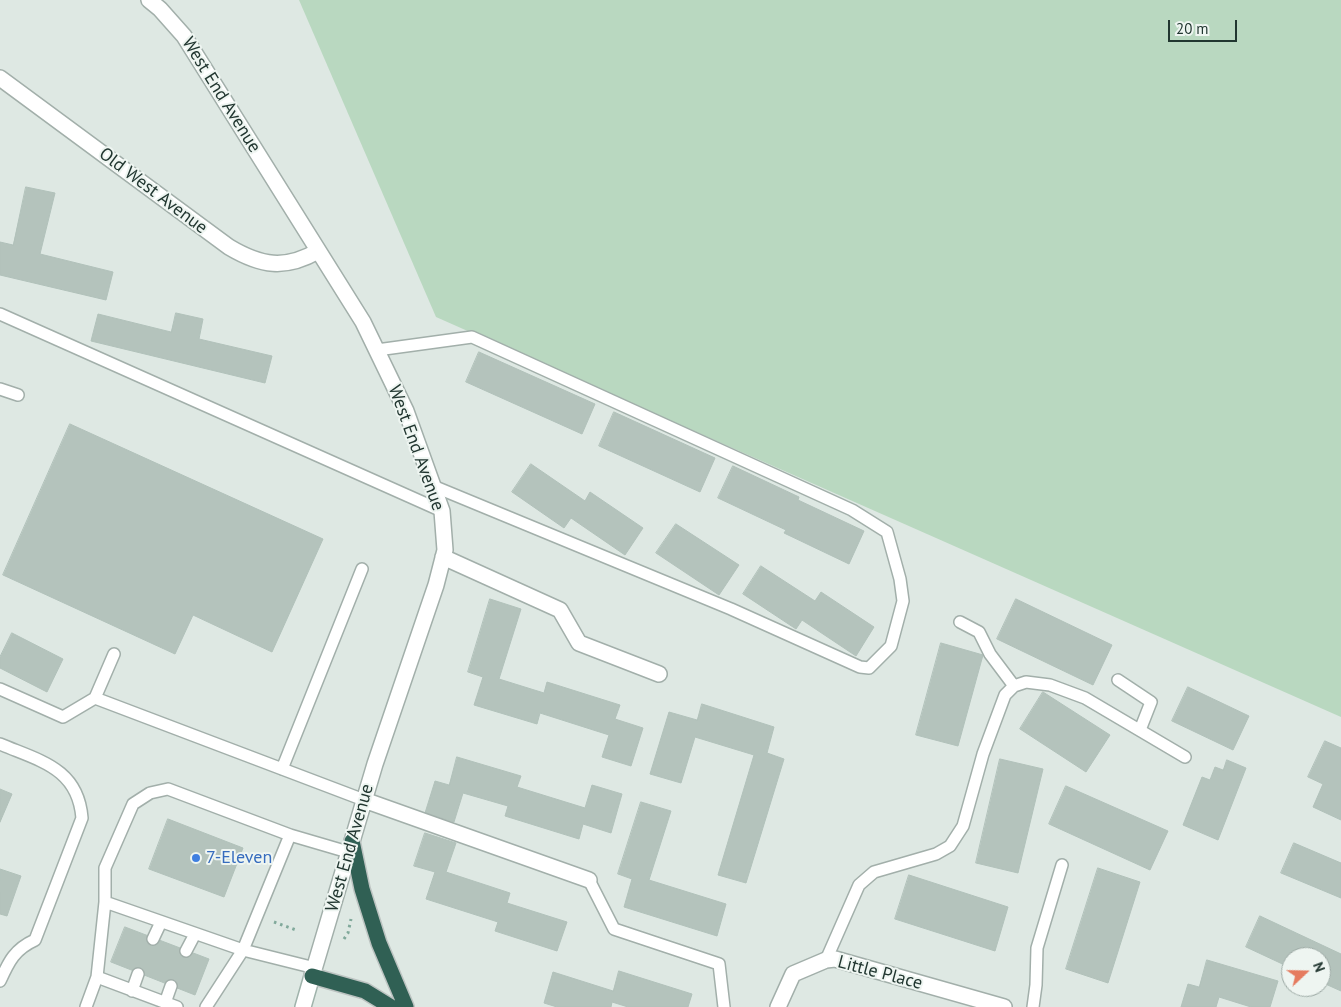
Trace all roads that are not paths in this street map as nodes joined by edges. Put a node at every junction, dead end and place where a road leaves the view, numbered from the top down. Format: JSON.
{"nodes":[{"id":1,"x":149,"y":0,"type":"edge"},
{"id":2,"x":0,"y":78,"type":"edge"},
{"id":3,"x":318,"y":251,"type":"junction"},
{"id":4,"x":0,"y":314,"type":"edge"},
{"id":5,"x":377,"y":350,"type":"junction"},
{"id":6,"x":0,"y":389,"type":"edge"},
{"id":7,"x":18,"y":395,"type":"dead end"},
{"id":8,"x":433,"y":486,"type":"junction"},
{"id":9,"x":442,"y":512,"type":"junction"},
{"id":10,"x":443,"y":557,"type":"junction"},
{"id":11,"x":362,"y":569,"type":"dead end"},
{"id":12,"x":960,"y":622,"type":"dead end"},
{"id":13,"x":114,"y":654,"type":"dead end"},
{"id":14,"x":659,"y":674,"type":"dead end"},
{"id":15,"x":1118,"y":680,"type":"dead end"},
{"id":16,"x":1014,"y":686,"type":"junction"},
{"id":17,"x":0,"y":690,"type":"edge"},
{"id":18,"x":95,"y":698,"type":"junction"},
{"id":19,"x":1140,"y":730,"type":"junction"},
{"id":20,"x":0,"y":744,"type":"edge"},
{"id":21,"x":1185,"y":757,"type":"dead end"},
{"id":22,"x":282,"y":769,"type":"junction"},
{"id":23,"x":364,"y":800,"type":"junction"},
{"id":24,"x":290,"y":835,"type":"junction"},
{"id":25,"x":350,"y":846,"type":"junction"},
{"id":26,"x":1062,"y":865,"type":"dead end"},
{"id":27,"x":589,"y":880,"type":"joint"},
{"id":28,"x":105,"y":902,"type":"junction"},
{"id":29,"x":161,"y":922,"type":"junction"},
{"id":30,"x":195,"y":934,"type":"junction"},
{"id":31,"x":154,"y":939,"type":"dead end"},
{"id":32,"x":244,"y":950,"type":"junction"},
{"id":33,"x":186,"y":951,"type":"dead end"},
{"id":34,"x":826,"y":960,"type":"junction"},
{"id":35,"x":314,"y":972,"type":"junction"},
{"id":36,"x":138,"y":974,"type":"dead end"},
{"id":37,"x":97,"y":977,"type":"junction"},
{"id":38,"x":0,"y":981,"type":"edge"},
{"id":39,"x":171,"y":986,"type":"dead end"},
{"id":40,"x":132,"y":991,"type":"junction"},
{"id":41,"x":165,"y":1003,"type":"junction"},
{"id":42,"x":86,"y":1007,"type":"edge"},
{"id":43,"x":177,"y":1007,"type":"edge"},
{"id":44,"x":206,"y":1007,"type":"edge"},
{"id":45,"x":303,"y":1007,"type":"edge"},
{"id":46,"x":392,"y":1007,"type":"edge"},
{"id":47,"x":406,"y":1007,"type":"edge"},
{"id":48,"x":724,"y":1007,"type":"edge"},
{"id":49,"x":778,"y":1007,"type":"edge"},
{"id":50,"x":1004,"y":1007,"type":"edge"},
{"id":51,"x":1033,"y":1007,"type":"edge"}],
"edges":[{"from":1,"to":3,"type":"street","name":"West End Avenue"},
{"from":2,"to":3,"type":"street","name":"Old West Avenue"},
{"from":3,"to":5,"type":"street","name":"West End Avenue"},
{"from":4,"to":9,"type":"lane"},
{"from":5,"to":8,"type":"street","name":"West End Avenue"},
{"from":5,"to":8,"type":"lane"},
{"from":6,"to":7,"type":"lane"},
{"from":8,"to":9,"type":"street","name":"West End Avenue"},
{"from":9,"to":10,"type":"street","name":"West End Avenue"},
{"from":10,"to":14,"type":"street"},
{"from":10,"to":23,"type":"street","name":"West End Avenue"},
{"from":11,"to":22,"type":"lane"},
{"from":12,"to":16,"type":"lane"},
{"from":13,"to":18,"type":"lane"},
{"from":15,"to":19,"type":"lane"},
{"from":16,"to":19,"type":"lane"},
{"from":16,"to":34,"type":"lane"},
{"from":17,"to":18,"type":"lane"},
{"from":18,"to":22,"type":"lane"},
{"from":19,"to":21,"type":"lane"},
{"from":20,"to":38,"type":"lane"},
{"from":22,"to":23,"type":"lane"},
{"from":23,"to":25,"type":"street","name":"West End Avenue"},
{"from":23,"to":27,"type":"street"},
{"from":24,"to":25,"type":"lane"},
{"from":24,"to":28,"type":"lane"},
{"from":24,"to":32,"type":"lane"},
{"from":25,"to":35,"type":"street","name":"West End Avenue"},
{"from":25,"to":47,"type":"highway"},
{"from":26,"to":51,"type":"lane"},
{"from":27,"to":48,"type":"lane"},
{"from":28,"to":29,"type":"lane"},
{"from":28,"to":37,"type":"lane"},
{"from":29,"to":30,"type":"lane"},
{"from":29,"to":31,"type":"lane"},
{"from":30,"to":32,"type":"lane"},
{"from":30,"to":33,"type":"lane"},
{"from":32,"to":35,"type":"lane"},
{"from":32,"to":44,"type":"lane"},
{"from":34,"to":49,"type":"street","name":"Little Place"},
{"from":34,"to":50,"type":"street","name":"Little Place"},
{"from":35,"to":45,"type":"street","name":"West End Avenue"},
{"from":35,"to":46,"type":"highway"},
{"from":36,"to":40,"type":"lane"},
{"from":37,"to":40,"type":"lane"},
{"from":37,"to":42,"type":"lane"},
{"from":39,"to":41,"type":"lane"},
{"from":40,"to":41,"type":"lane"},
{"from":41,"to":43,"type":"lane"}]}
